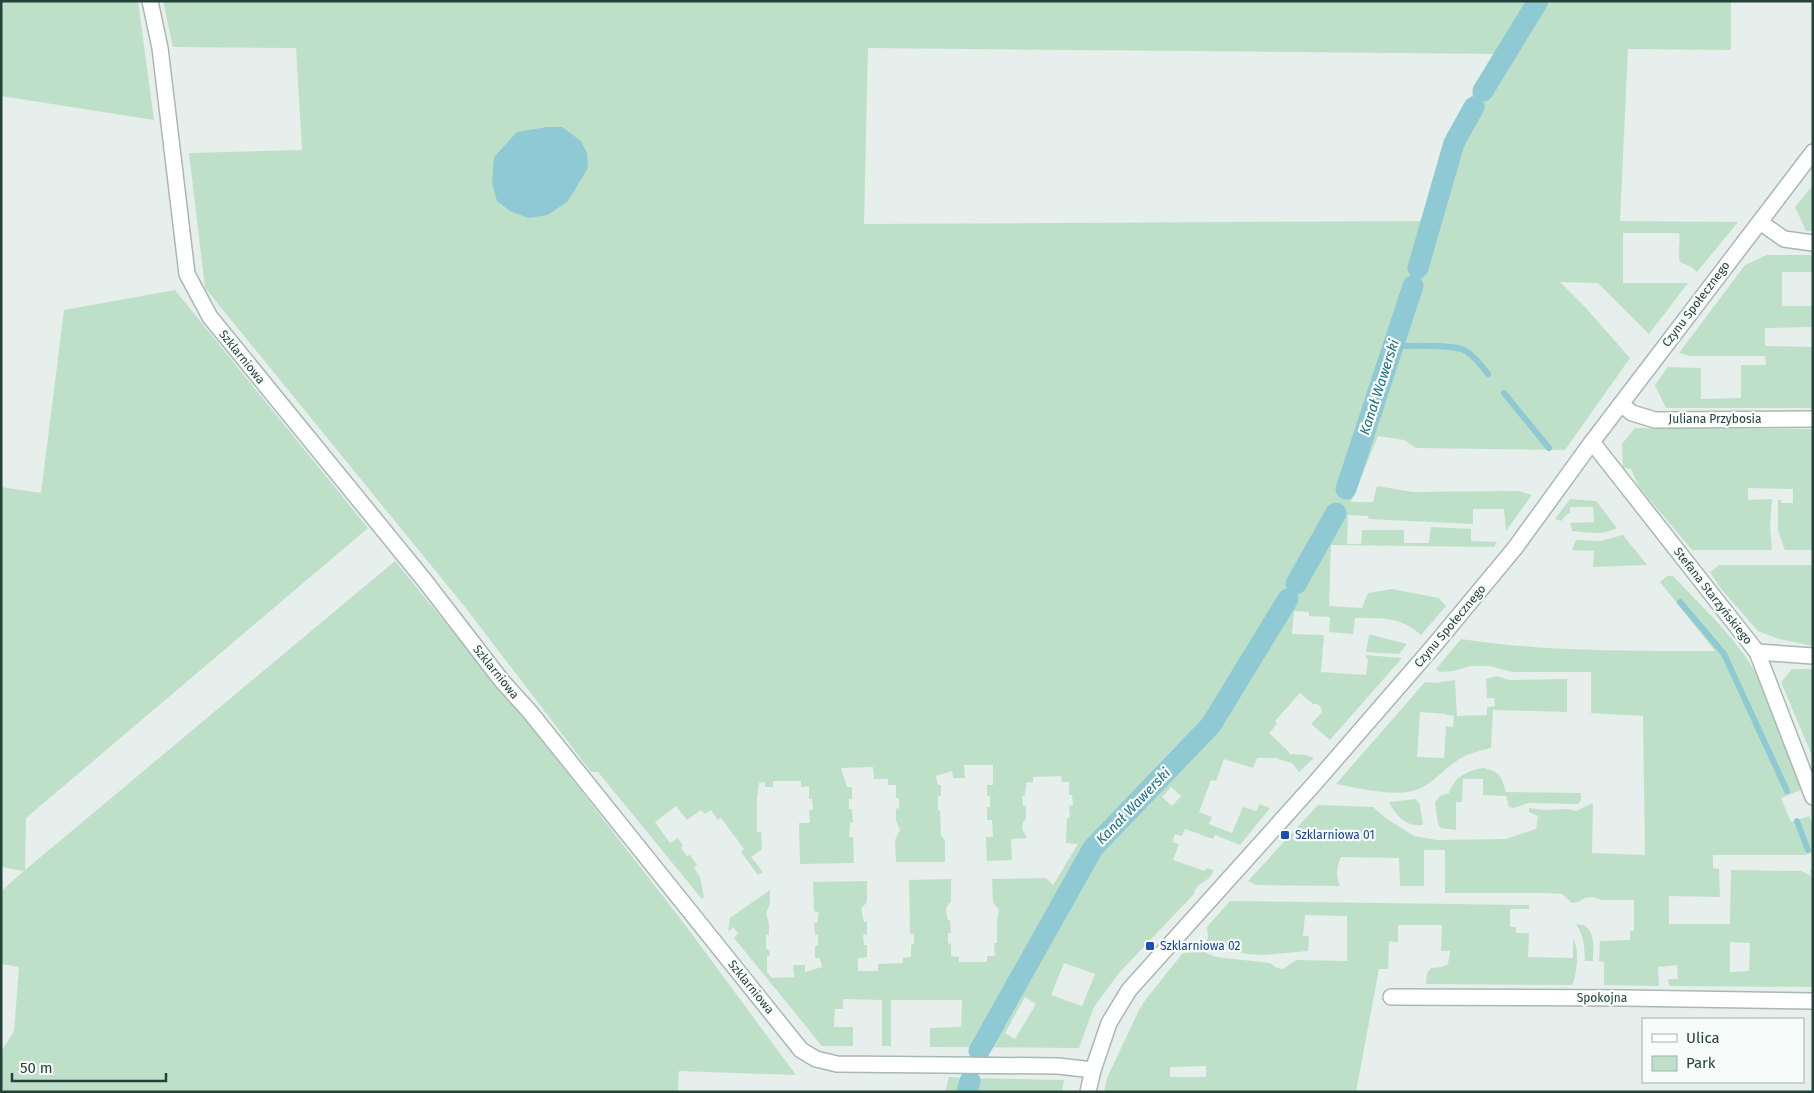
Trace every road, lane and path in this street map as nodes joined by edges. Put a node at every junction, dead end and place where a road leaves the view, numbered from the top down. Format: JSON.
{"nodes":[{"id":1,"x":150,"y":1,"type":"edge"},
{"id":2,"x":1813,"y":152,"type":"edge"},
{"id":3,"x":1760,"y":222,"type":"junction"},
{"id":4,"x":1813,"y":243,"type":"edge"},
{"id":5,"x":1621,"y":404,"type":"junction"},
{"id":6,"x":1813,"y":419,"type":"edge"},
{"id":7,"x":1592,"y":442,"type":"junction"},
{"id":8,"x":1757,"y":652,"type":"junction"},
{"id":9,"x":1813,"y":656,"type":"edge"},
{"id":10,"x":1813,"y":798,"type":"edge"},
{"id":11,"x":1391,"y":997,"type":"dead end"},
{"id":12,"x":1813,"y":1001,"type":"edge"},
{"id":13,"x":1093,"y":1070,"type":"junction"},
{"id":14,"x":1088,"y":1092,"type":"edge"}],
"edges":[{"from":1,"to":13,"type":"street","name":"Szklarniowa"},
{"from":2,"to":3,"type":"street","name":"Czynu Społecznego"},
{"from":3,"to":4,"type":"street"},
{"from":3,"to":5,"type":"street","name":"Czynu Społecznego"},
{"from":5,"to":6,"type":"street","name":"Juliana Przybosia"},
{"from":5,"to":7,"type":"street","name":"Czynu Społecznego"},
{"from":7,"to":8,"type":"street","name":"Stefana Starzyńskiego"},
{"from":7,"to":13,"type":"street","name":"Czynu Społecznego"},
{"from":8,"to":9,"type":"street"},
{"from":8,"to":10,"type":"street","name":"Stefana Starzyńskiego"},
{"from":11,"to":12,"type":"street","name":"Spokojna"},
{"from":13,"to":14,"type":"street","name":"Czynu Społecznego"}]}
